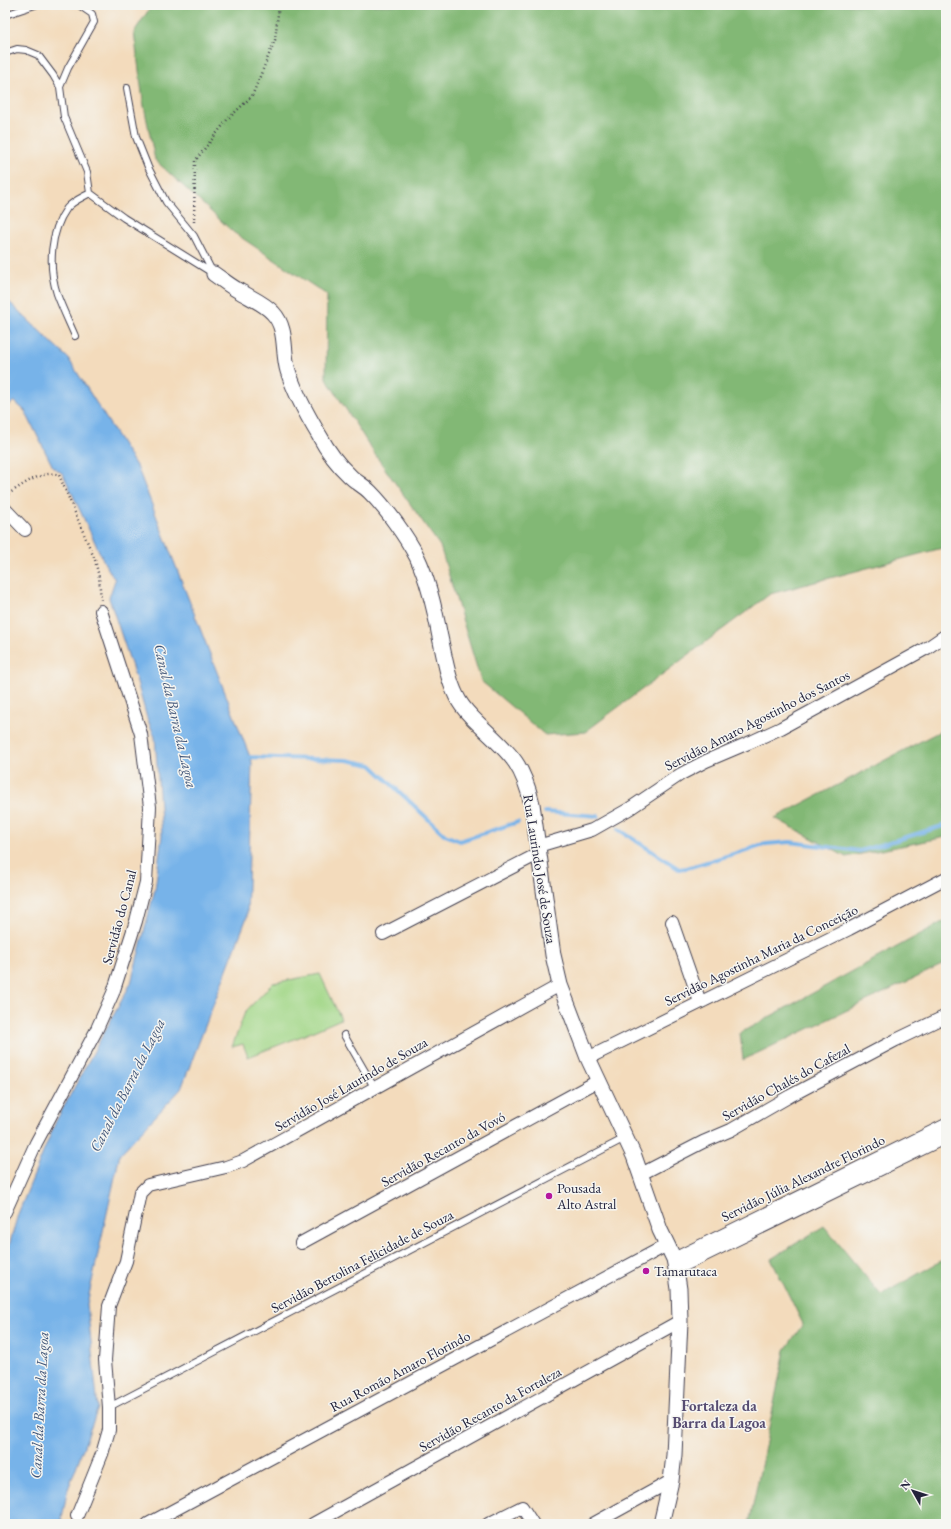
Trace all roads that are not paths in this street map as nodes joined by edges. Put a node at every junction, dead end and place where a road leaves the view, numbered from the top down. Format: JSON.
{"nodes":[{"id":1,"x":35,"y":5,"type":"edge"},
{"id":2,"x":79,"y":5,"type":"edge"},
{"id":3,"x":5,"y":16,"type":"edge"},
{"id":4,"x":5,"y":53,"type":"edge"},
{"id":5,"x":60,"y":87,"type":"junction"},
{"id":6,"x":127,"y":88,"type":"dead end"},
{"id":7,"x":90,"y":193,"type":"junction"},
{"id":8,"x":214,"y":274,"type":"junction"},
{"id":9,"x":76,"y":336,"type":"dead end"},
{"id":10,"x":5,"y":509,"type":"edge"},
{"id":11,"x":25,"y":530,"type":"dead end"},
{"id":12,"x":101,"y":611,"type":"road end"},
{"id":13,"x":946,"y":636,"type":"edge"},
{"id":14,"x":538,"y":850,"type":"junction"},
{"id":15,"x":946,"y":878,"type":"edge"},
{"id":16,"x":672,"y":922,"type":"dead end"},
{"id":17,"x":384,"y":934,"type":"dead end"},
{"id":18,"x":560,"y":985,"type":"junction"},
{"id":19,"x":700,"y":1002,"type":"junction"},
{"id":20,"x":946,"y":1016,"type":"edge"},
{"id":21,"x":344,"y":1035,"type":"dead end"},
{"id":22,"x":588,"y":1058,"type":"junction"},
{"id":23,"x":598,"y":1081,"type":"junction"},
{"id":24,"x":374,"y":1087,"type":"junction"},
{"id":25,"x":946,"y":1125,"type":"edge"},
{"id":26,"x":626,"y":1137,"type":"junction"},
{"id":27,"x":946,"y":1137,"type":"edge"},
{"id":28,"x":641,"y":1174,"type":"junction"},
{"id":29,"x":5,"y":1212,"type":"edge"},
{"id":30,"x":301,"y":1243,"type":"dead end"},
{"id":31,"x":667,"y":1245,"type":"junction"},
{"id":32,"x":675,"y":1264,"type":"junction"},
{"id":33,"x":680,"y":1321,"type":"junction"},
{"id":34,"x":109,"y":1407,"type":"junction"},
{"id":35,"x":671,"y":1481,"type":"junction"},
{"id":36,"x":77,"y":1516,"type":"dead end"},
{"id":37,"x":148,"y":1524,"type":"edge"},
{"id":38,"x":313,"y":1524,"type":"edge"},
{"id":39,"x":488,"y":1524,"type":"edge"},
{"id":40,"x":533,"y":1524,"type":"edge"},
{"id":41,"x":593,"y":1524,"type":"edge"},
{"id":42,"x":661,"y":1524,"type":"edge"}],
"edges":[{"from":1,"to":3,"type":"lane"},
{"from":2,"to":5,"type":"lane"},
{"from":4,"to":5,"type":"lane"},
{"from":5,"to":7,"type":"lane"},
{"from":6,"to":8,"type":"lane"},
{"from":7,"to":8,"type":"lane"},
{"from":7,"to":9,"type":"lane"},
{"from":8,"to":14,"type":"street","name":"Rua Laurindo José de Souza"},
{"from":10,"to":11,"type":"street"},
{"from":12,"to":29,"type":"street","name":"Servidão do Canal"},
{"from":13,"to":14,"type":"street","name":"Servidão Amaro Agostinho dos Santos"},
{"from":14,"to":17,"type":"street","name":"Servidão Amaro Agostinho dos Santos"},
{"from":14,"to":18,"type":"street","name":"Rua Laurindo José de Souza"},
{"from":15,"to":19,"type":"street","name":"Servidão Agostinha Maria da Conceição"},
{"from":16,"to":19,"type":"street"},
{"from":18,"to":22,"type":"street","name":"Rua Laurindo José de Souza"},
{"from":18,"to":24,"type":"street","name":"Servidão José Laurindo de Souza"},
{"from":19,"to":22,"type":"street","name":"Servidão Agostinha Maria da Conceição"},
{"from":20,"to":28,"type":"street","name":"Servidão Chalés do Cafezal"},
{"from":21,"to":24,"type":"lane"},
{"from":22,"to":23,"type":"street","name":"Rua Laurindo José de Souza"},
{"from":23,"to":26,"type":"street","name":"Rua Laurindo José de Souza"},
{"from":23,"to":30,"type":"street","name":"Servidão Recanto da Vovó"},
{"from":24,"to":34,"type":"street","name":"Servidão José Laurindo de Souza"},
{"from":25,"to":32,"type":"street","name":"Servidão Júlia Alexandre Florindo"},
{"from":26,"to":28,"type":"street","name":"Rua Laurindo José de Souza"},
{"from":26,"to":34,"type":"lane","name":"Servidão Bertolina Felicidade de Souza"},
{"from":27,"to":32,"type":"street","name":"Servidão Júlia Alexandre Florindo"},
{"from":28,"to":31,"type":"street","name":"Rua Laurindo José de Souza"},
{"from":31,"to":32,"type":"street","name":"Rua Laurindo José de Souza"},
{"from":31,"to":37,"type":"street","name":"Rua Romão Amaro Florindo"},
{"from":32,"to":33,"type":"street","name":"Rua Laurindo José de Souza"},
{"from":33,"to":35,"type":"street","name":"Rua Laurindo José de Souza"},
{"from":33,"to":38,"type":"street","name":"Servidão Recanto da Fortaleza"},
{"from":34,"to":36,"type":"street"},
{"from":35,"to":41,"type":"street"},
{"from":35,"to":42,"type":"street","name":"Rua Laurindo José de Souza"},
{"from":39,"to":40,"type":"street"}]}
